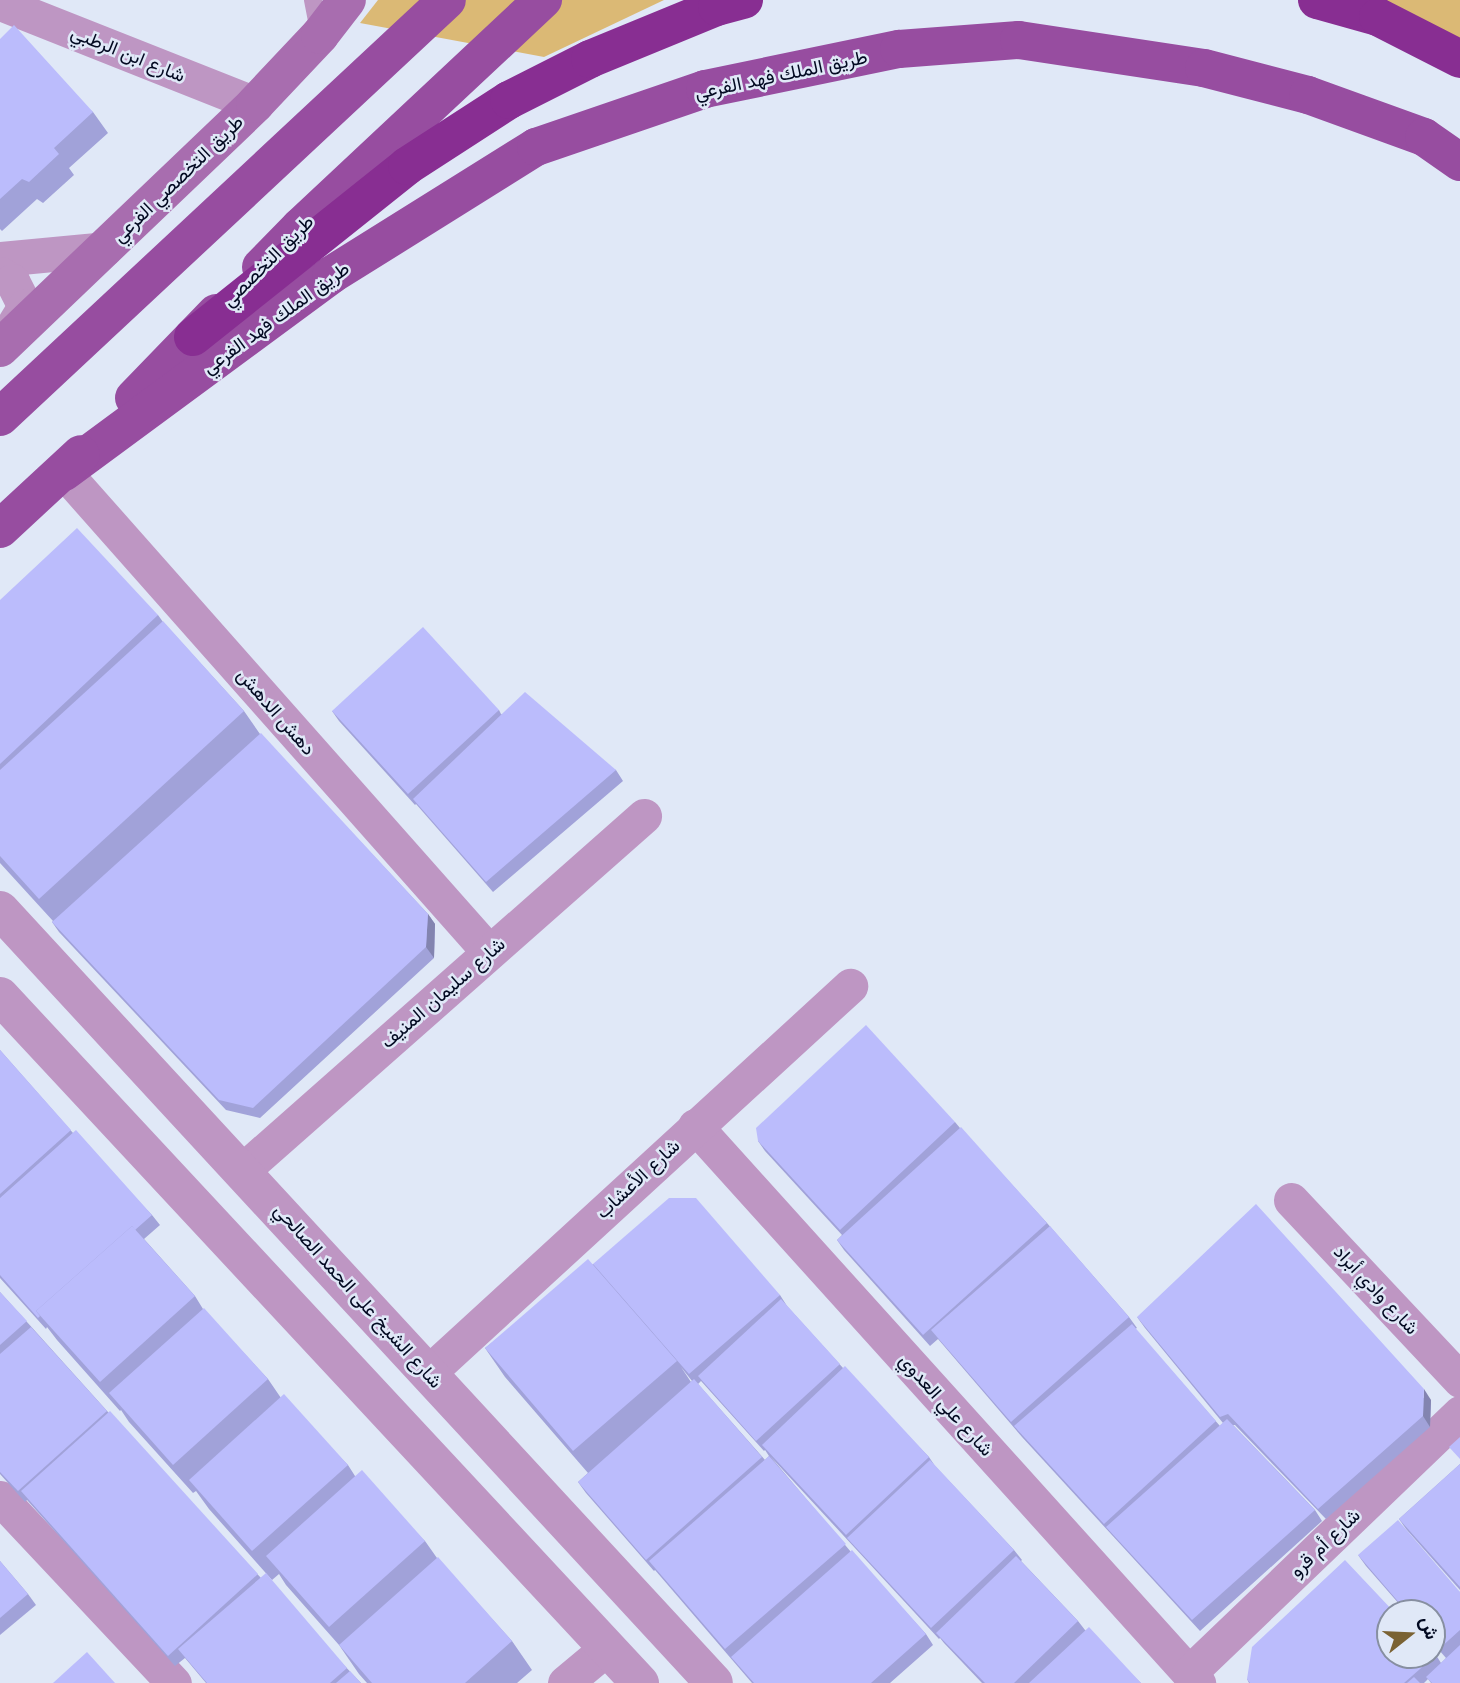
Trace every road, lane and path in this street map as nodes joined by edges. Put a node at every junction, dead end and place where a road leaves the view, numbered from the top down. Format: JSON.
{"nodes":[{"id":1,"x":347,"y":0,"type":"edge"},
{"id":2,"x":447,"y":0,"type":"edge"},
{"id":3,"x":543,"y":0,"type":"edge"},
{"id":4,"x":744,"y":0,"type":"edge"},
{"id":5,"x":1317,"y":0,"type":"edge"},
{"id":6,"x":0,"y":3,"type":"edge"},
{"id":7,"x":317,"y":18,"type":"edge"},
{"id":8,"x":1460,"y":59,"type":"edge"},
{"id":9,"x":255,"y":104,"type":"junction"},
{"id":10,"x":1460,"y":162,"type":"edge"},
{"id":11,"x":105,"y":249,"type":"junction"},
{"id":12,"x":0,"y":258,"type":"edge"},
{"id":13,"x":0,"y":274,"type":"edge"},
{"id":14,"x":193,"y":337,"type":"junction"},
{"id":15,"x":0,"y":348,"type":"edge"},
{"id":16,"x":0,"y":417,"type":"edge"},
{"id":17,"x":64,"y":472,"type":"junction"},
{"id":18,"x":0,"y":529,"type":"edge"},
{"id":19,"x":644,"y":816,"type":"dead end"},
{"id":20,"x":0,"y":910,"type":"edge"},
{"id":21,"x":489,"y":952,"type":"junction"},
{"id":22,"x":850,"y":986,"type":"dead end"},
{"id":23,"x":0,"y":997,"type":"edge"},
{"id":24,"x":695,"y":1126,"type":"junction"},
{"id":25,"x":243,"y":1170,"type":"junction"},
{"id":26,"x":1291,"y":1200,"type":"dead end"},
{"id":27,"x":428,"y":1374,"type":"junction"},
{"id":28,"x":1460,"y":1380,"type":"edge"},
{"id":29,"x":1460,"y":1413,"type":"edge"},
{"id":30,"x":0,"y":1498,"type":"edge"},
{"id":31,"x":607,"y":1648,"type":"junction"},
{"id":32,"x":1194,"y":1678,"type":"edge"},
{"id":33,"x":174,"y":1683,"type":"edge"},
{"id":34,"x":565,"y":1683,"type":"edge"},
{"id":35,"x":640,"y":1683,"type":"edge"},
{"id":36,"x":715,"y":1683,"type":"edge"}],
"edges":[{"from":1,"to":7,"type":"main road","name":"طريق التخصصي الفرعي"},
{"from":2,"to":16,"type":"main road"},
{"from":3,"to":14,"type":"main road","name":"طريق التخصصي"},
{"from":4,"to":14,"type":"highway"},
{"from":5,"to":8,"type":"highway"},
{"from":6,"to":9,"type":"street","name":"شارع ابن الرطبي"},
{"from":7,"to":9,"type":"main road","name":"طريق التخصصي الفرعي"},
{"from":9,"to":11,"type":"main road","name":"طريق التخصصي الفرعي"},
{"from":10,"to":17,"type":"main road","name":"طريق الملك فهد الفرعي"},
{"from":11,"to":12,"type":"street"},
{"from":11,"to":15,"type":"main road","name":"طريق التخصصي الفرعي"},
{"from":13,"to":15,"type":"street"},
{"from":14,"to":17,"type":"main road","name":"طريق التخصصي"},
{"from":17,"to":18,"type":"main road","name":"طريق التخصصي"},
{"from":17,"to":21,"type":"street","name":"دهش الدهش"},
{"from":19,"to":21,"type":"street","name":"شارع سليمان المنيف"},
{"from":20,"to":25,"type":"street","name":"شارع الشيخ على الحمد الصالحي"},
{"from":21,"to":25,"type":"street","name":"شارع سليمان المنيف"},
{"from":22,"to":24,"type":"street","name":"شارع الأعشاب"},
{"from":23,"to":31,"type":"street"},
{"from":24,"to":27,"type":"street","name":"شارع الأعشاب"},
{"from":24,"to":32,"type":"street","name":"شارع علي العدوي"},
{"from":25,"to":27,"type":"street","name":"شارع الشيخ على الحمد الصالحي"},
{"from":26,"to":28,"type":"street","name":"شارع وادي أبراد"},
{"from":27,"to":36,"type":"street","name":"شارع الشيخ على الحمد الصالحي"},
{"from":29,"to":32,"type":"street","name":"شارع أم قرو"},
{"from":30,"to":33,"type":"street"},
{"from":31,"to":34,"type":"street"},
{"from":31,"to":35,"type":"street"}]}
